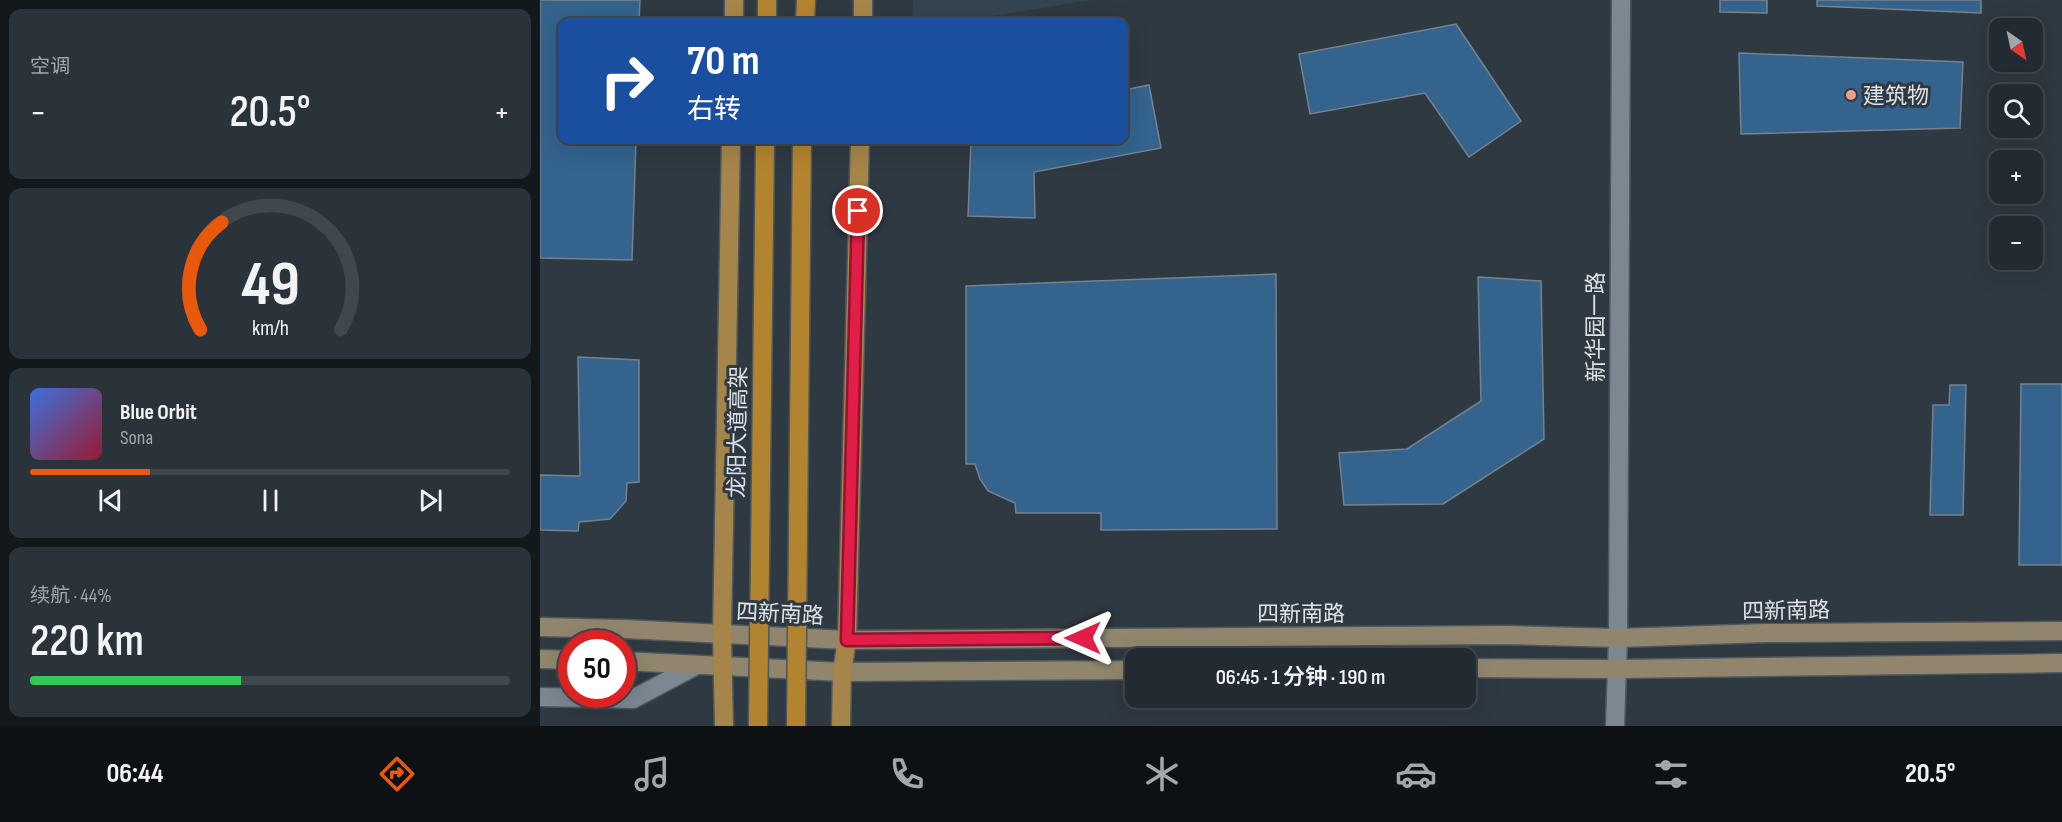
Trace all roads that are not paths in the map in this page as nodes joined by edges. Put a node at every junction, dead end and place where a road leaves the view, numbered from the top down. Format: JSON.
{"nodes":[{"id":1,"x":734,"y":0,"type":"edge"},
{"id":2,"x":767,"y":0,"type":"edge"},
{"id":3,"x":806,"y":0,"type":"edge"},
{"id":4,"x":863,"y":0,"type":"edge"},
{"id":5,"x":1621,"y":0,"type":"edge"},
{"id":6,"x":734,"y":18,"type":"edge"},
{"id":7,"x":767,"y":18,"type":"edge"},
{"id":8,"x":805,"y":18,"type":"edge"},
{"id":9,"x":863,"y":18,"type":"edge"},
{"id":10,"x":731,"y":144,"type":"edge"},
{"id":11,"x":765,"y":144,"type":"edge"},
{"id":12,"x":802,"y":144,"type":"edge"},
{"id":13,"x":860,"y":144,"type":"edge"},
{"id":14,"x":540,"y":627,"type":"edge"},
{"id":15,"x":2062,"y":631,"type":"edge"},
{"id":16,"x":722,"y":634,"type":"junction"},
{"id":17,"x":847,"y":640,"type":"junction"},
{"id":18,"x":1618,"y":654,"type":"junction"},
{"id":19,"x":540,"y":659,"type":"edge"},
{"id":20,"x":558,"y":660,"type":"edge"},
{"id":21,"x":636,"y":662,"type":"edge"},
{"id":22,"x":2062,"y":663,"type":"edge"},
{"id":23,"x":697,"y":665,"type":"junction"},
{"id":24,"x":723,"y":666,"type":"junction"},
{"id":25,"x":1476,"y":667,"type":"edge"},
{"id":26,"x":1125,"y":670,"type":"edge"},
{"id":27,"x":842,"y":672,"type":"junction"},
{"id":28,"x":540,"y":697,"type":"edge"},
{"id":29,"x":724,"y":726,"type":"edge"},
{"id":30,"x":758,"y":726,"type":"edge"},
{"id":31,"x":796,"y":726,"type":"edge"},
{"id":32,"x":841,"y":726,"type":"edge"},
{"id":33,"x":1615,"y":726,"type":"edge"}],
"edges":[{"from":1,"to":6,"type":"main road"},
{"from":2,"to":7,"type":"highway"},
{"from":3,"to":8,"type":"highway"},
{"from":4,"to":9,"type":"main road"},
{"from":5,"to":18,"type":"street","name":"新华园一路"},
{"from":10,"to":16,"type":"main road"},
{"from":11,"to":30,"type":"highway","name":"龙阳大道高架","bridge":true},
{"from":12,"to":31,"type":"highway","bridge":true},
{"from":13,"to":17,"type":"main road"},
{"from":14,"to":16,"type":"main road","name":"四新南路"},
{"from":15,"to":18,"type":"main road","name":"四新南路"},
{"from":16,"to":17,"type":"main road","name":"四新南路"},
{"from":16,"to":24,"type":"main road"},
{"from":17,"to":18,"type":"main road","name":"四新南路"},
{"from":17,"to":27,"type":"main road"},
{"from":18,"to":22,"type":"main road","name":"四新南路"},
{"from":18,"to":25,"type":"main road","name":"四新南路"},
{"from":18,"to":33,"type":"street","name":"新华园一路"},
{"from":19,"to":20,"type":"main road"},
{"from":21,"to":23,"type":"main road"},
{"from":23,"to":24,"type":"main road"},
{"from":23,"to":28,"type":"street"},
{"from":24,"to":27,"type":"main road"},
{"from":24,"to":29,"type":"main road"},
{"from":26,"to":27,"type":"main road"},
{"from":27,"to":32,"type":"main road"}]}
